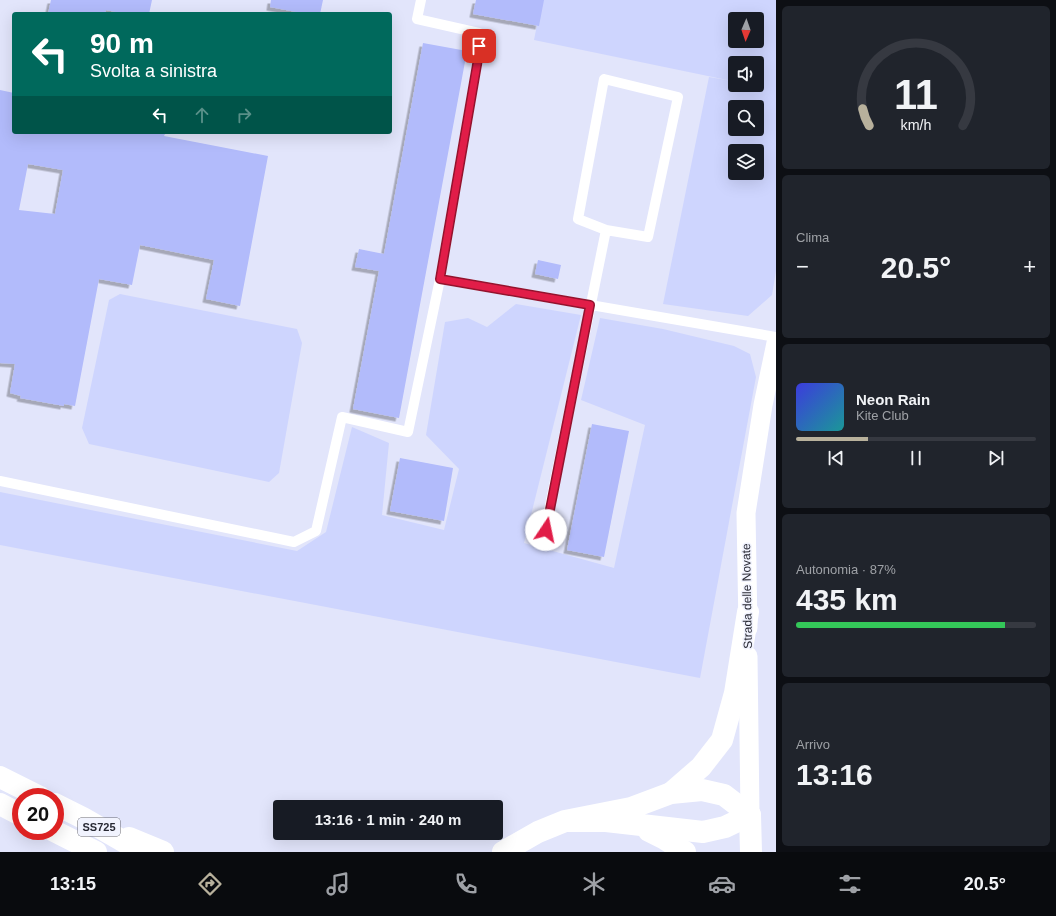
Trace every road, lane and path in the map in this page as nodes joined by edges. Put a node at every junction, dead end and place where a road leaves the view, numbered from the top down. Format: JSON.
{"nodes":[{"id":1,"x":421,"y":0,"type":"edge"},
{"id":2,"x":606,"y":230,"type":"junction"},
{"id":3,"x":440,"y":279,"type":"junction"},
{"id":4,"x":590,"y":305,"type":"junction"},
{"id":5,"x":776,"y":337,"type":"edge"},
{"id":6,"x":776,"y":343,"type":"edge"},
{"id":7,"x":0,"y":481,"type":"edge"},
{"id":8,"x":546,"y":530,"type":"dead end"},
{"id":9,"x":748,"y":612,"type":"junction"},
{"id":10,"x":0,"y":777,"type":"edge"},
{"id":11,"x":22,"y":788,"type":"edge"},
{"id":12,"x":671,"y":793,"type":"junction"},
{"id":13,"x":0,"y":804,"type":"edge"},
{"id":14,"x":64,"y":808,"type":"edge"},
{"id":15,"x":12,"y":810,"type":"edge"},
{"id":16,"x":750,"y":815,"type":"junction"},
{"id":17,"x":83,"y":818,"type":"junction"},
{"id":18,"x":565,"y":821,"type":"junction"},
{"id":19,"x":639,"y":826,"type":"junction"},
{"id":20,"x":64,"y":836,"type":"edge"},
{"id":21,"x":510,"y":849,"type":"edge"},
{"id":22,"x":96,"y":852,"type":"edge"},
{"id":23,"x":142,"y":852,"type":"edge"},
{"id":24,"x":163,"y":852,"type":"edge"},
{"id":25,"x":685,"y":852,"type":"edge"},
{"id":26,"x":751,"y":852,"type":"edge"}],
"edges":[{"from":1,"to":3,"type":"lane"},
{"from":2,"to":2,"type":"lane"},
{"from":2,"to":4,"type":"lane"},
{"from":3,"to":4,"type":"lane"},
{"from":3,"to":7,"type":"lane"},
{"from":4,"to":5,"type":"lane"},
{"from":4,"to":8,"type":"lane"},
{"from":6,"to":9,"type":"street","name":"Strada delle Novate"},
{"from":9,"to":12,"type":"main road"},
{"from":9,"to":16,"type":"street","name":"Strada delle Novate"},
{"from":10,"to":11,"type":"main road"},
{"from":12,"to":16,"type":"main road"},
{"from":12,"to":18,"type":"main road"},
{"from":13,"to":15,"type":"main road"},
{"from":14,"to":17,"type":"main road","number":"SS725"},
{"from":16,"to":19,"type":"main road"},
{"from":16,"to":26,"type":"main road","name":"Strada delle Novate"},
{"from":17,"to":23,"type":"main road","number":"SS725"},
{"from":17,"to":24,"type":"main road"},
{"from":18,"to":19,"type":"main road"},
{"from":18,"to":21,"type":"main road"},
{"from":19,"to":25,"type":"main road"},
{"from":20,"to":22,"type":"main road","number":"SS725"}]}
